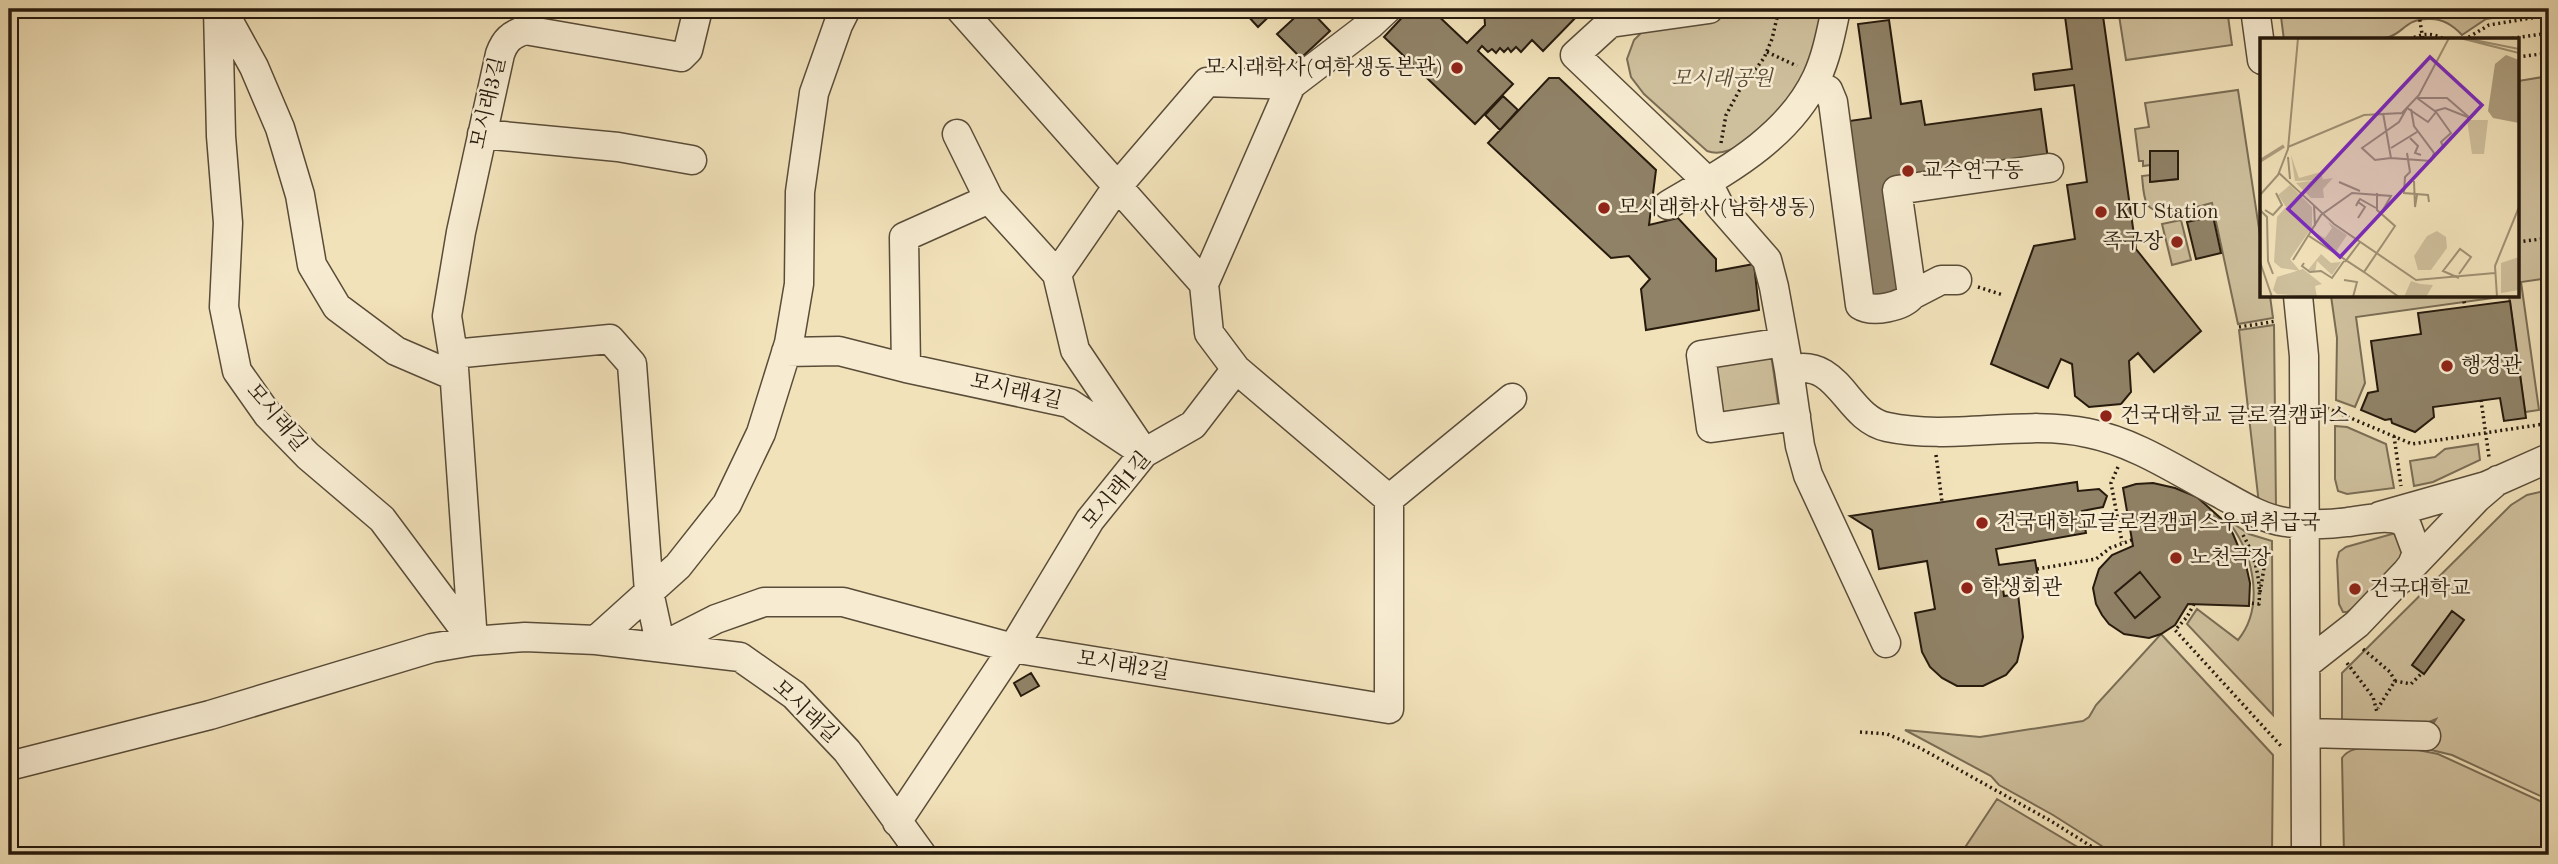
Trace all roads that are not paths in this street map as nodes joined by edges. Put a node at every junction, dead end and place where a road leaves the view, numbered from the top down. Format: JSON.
{"nodes":[{"id":1,"x":220,"y":9,"type":"edge"},
{"id":2,"x":698,"y":9,"type":"edge"},
{"id":3,"x":846,"y":9,"type":"edge"},
{"id":4,"x":960,"y":9,"type":"edge"},
{"id":5,"x":1387,"y":9,"type":"edge"},
{"id":6,"x":1836,"y":9,"type":"edge"},
{"id":7,"x":2255,"y":9,"type":"edge"},
{"id":8,"x":1693,"y":10,"type":"edge"},
{"id":9,"x":1611,"y":16,"type":"edge"},
{"id":10,"x":2260,"y":45,"type":"edge"},
{"id":11,"x":1816,"y":79,"type":"junction"},
{"id":12,"x":1292,"y":85,"type":"junction"},
{"id":13,"x":482,"y":134,"type":"junction"},
{"id":14,"x":957,"y":134,"type":"dead end"},
{"id":15,"x":692,"y":160,"type":"dead end"},
{"id":16,"x":2049,"y":168,"type":"dead end"},
{"id":17,"x":1707,"y":181,"type":"junction"},
{"id":18,"x":1117,"y":187,"type":"junction"},
{"id":19,"x":989,"y":199,"type":"junction"},
{"id":20,"x":1668,"y":205,"type":"dead end"},
{"id":21,"x":1058,"y":274,"type":"junction"},
{"id":22,"x":1958,"y":280,"type":"dead end"},
{"id":23,"x":1203,"y":284,"type":"junction"},
{"id":24,"x":1912,"y":295,"type":"junction"},
{"id":25,"x":2298,"y":298,"type":"edge"},
{"id":26,"x":786,"y":352,"type":"junction"},
{"id":27,"x":1786,"y":356,"type":"junction"},
{"id":28,"x":453,"y":365,"type":"junction"},
{"id":29,"x":906,"y":368,"type":"junction"},
{"id":30,"x":1236,"y":369,"type":"junction"},
{"id":31,"x":1512,"y":398,"type":"dead end"},
{"id":32,"x":1796,"y":416,"type":"junction"},
{"id":33,"x":1144,"y":453,"type":"junction"},
{"id":34,"x":2549,"y":458,"type":"edge"},
{"id":35,"x":2494,"y":470,"type":"junction"},
{"id":36,"x":1389,"y":499,"type":"junction"},
{"id":37,"x":2367,"y":520,"type":"junction"},
{"id":38,"x":2305,"y":524,"type":"junction"},
{"id":39,"x":2401,"y":579,"type":"junction"},
{"id":40,"x":649,"y":592,"type":"junction"},
{"id":41,"x":596,"y":640,"type":"junction"},
{"id":42,"x":473,"y":641,"type":"junction"},
{"id":43,"x":1886,"y":643,"type":"dead end"},
{"id":44,"x":661,"y":647,"type":"junction"},
{"id":45,"x":1013,"y":648,"type":"junction"},
{"id":46,"x":2306,"y":664,"type":"junction"},
{"id":47,"x":2426,"y":736,"type":"dead end"},
{"id":48,"x":2294,"y":740,"type":"junction"},
{"id":49,"x":9,"y":766,"type":"edge"},
{"id":50,"x":897,"y":822,"type":"junction"},
{"id":51,"x":922,"y":855,"type":"edge"},
{"id":52,"x":2306,"y":855,"type":"edge"}],
"edges":[{"from":1,"to":28,"type":"street","name":"모시래길"},
{"from":1,"to":42,"type":"street","name":"모시래길"},
{"from":2,"to":13,"type":"street","name":"모시래3길"},
{"from":3,"to":26,"type":"street"},
{"from":4,"to":18,"type":"street"},
{"from":5,"to":12,"type":"street"},
{"from":6,"to":11,"type":"street"},
{"from":7,"to":10,"type":"street"},
{"from":8,"to":9,"type":"street"},
{"from":9,"to":17,"type":"street"},
{"from":11,"to":17,"type":"street"},
{"from":11,"to":24,"type":"street"},
{"from":12,"to":18,"type":"street"},
{"from":12,"to":23,"type":"street"},
{"from":13,"to":15,"type":"street"},
{"from":13,"to":28,"type":"street","name":"모시래3길"},
{"from":14,"to":19,"type":"street"},
{"from":16,"to":24,"type":"street"},
{"from":17,"to":20,"type":"street"},
{"from":17,"to":27,"type":"street"},
{"from":18,"to":21,"type":"street"},
{"from":18,"to":23,"type":"street"},
{"from":19,"to":21,"type":"street"},
{"from":19,"to":29,"type":"street"},
{"from":21,"to":33,"type":"street","name":"모시래4길"},
{"from":22,"to":24,"type":"street"},
{"from":23,"to":30,"type":"street"},
{"from":25,"to":38,"type":"street"},
{"from":26,"to":29,"type":"street","name":"모시래4길"},
{"from":26,"to":40,"type":"street"},
{"from":27,"to":32,"type":"street"},
{"from":27,"to":32,"type":"street"},
{"from":27,"to":38,"type":"street"},
{"from":28,"to":40,"type":"street"},
{"from":28,"to":42,"type":"street","name":"모시래3길"},
{"from":29,"to":33,"type":"street","name":"모시래4길"},
{"from":30,"to":33,"type":"street","name":"모시래1길"},
{"from":30,"to":36,"type":"street"},
{"from":31,"to":36,"type":"street"},
{"from":32,"to":43,"type":"street"},
{"from":33,"to":45,"type":"street","name":"모시래1길"},
{"from":34,"to":35,"type":"street"},
{"from":35,"to":37,"type":"street"},
{"from":35,"to":39,"type":"street"},
{"from":36,"to":45,"type":"street","name":"모시래2길"},
{"from":37,"to":38,"type":"street"},
{"from":37,"to":39,"type":"street"},
{"from":38,"to":46,"type":"street"},
{"from":39,"to":46,"type":"street"},
{"from":40,"to":41,"type":"street"},
{"from":40,"to":44,"type":"street"},
{"from":41,"to":42,"type":"street","name":"모시래길"},
{"from":41,"to":44,"type":"street","name":"모시래길"},
{"from":42,"to":49,"type":"street","name":"모시래길"},
{"from":44,"to":45,"type":"street","name":"모시래2길"},
{"from":44,"to":50,"type":"street","name":"모시래길"},
{"from":45,"to":50,"type":"street","name":"모시래1길"},
{"from":46,"to":48,"type":"street"},
{"from":47,"to":48,"type":"street"},
{"from":48,"to":52,"type":"street"},
{"from":50,"to":51,"type":"street","name":"모시래길"}]}
